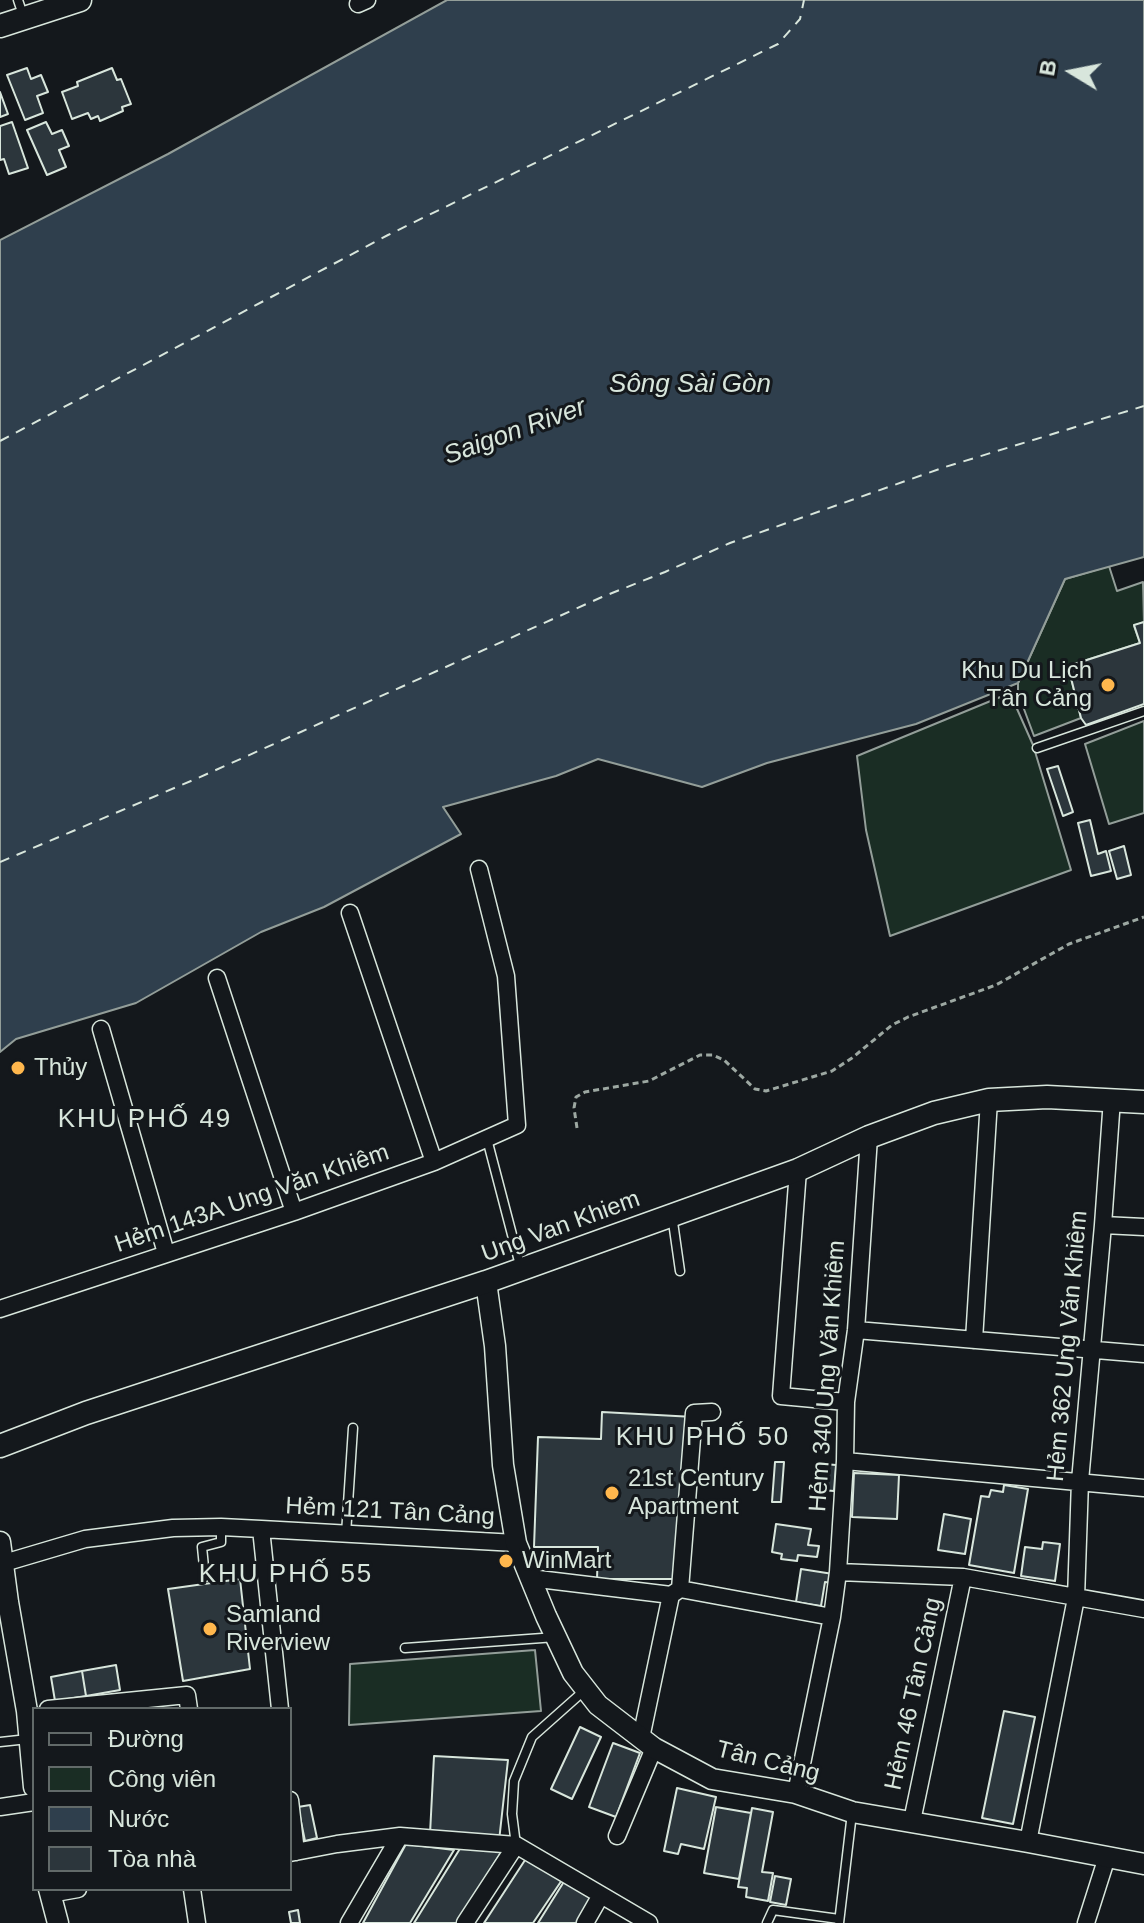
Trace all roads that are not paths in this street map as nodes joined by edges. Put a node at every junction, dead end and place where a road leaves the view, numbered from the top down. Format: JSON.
{"nodes":[{"id":1,"x":80,"y":0,"type":"edge"},
{"id":2,"x":52,"y":5,"type":"edge"},
{"id":3,"x":21,"y":10,"type":"edge"},
{"id":4,"x":0,"y":26,"type":"edge"},
{"id":5,"x":1144,"y":711,"type":"edge"},
{"id":6,"x":1037,"y":748,"type":"dead end"},
{"id":7,"x":479,"y":869,"type":"dead end"},
{"id":8,"x":350,"y":913,"type":"dead end"},
{"id":9,"x":217,"y":978,"type":"dead end"},
{"id":10,"x":101,"y":1029,"type":"dead end"},
{"id":11,"x":1112,"y":1099,"type":"junction"},
{"id":12,"x":989,"y":1100,"type":"junction"},
{"id":13,"x":1144,"y":1102,"type":"edge"},
{"id":14,"x":869,"y":1137,"type":"junction"},
{"id":15,"x":487,"y":1138,"type":"junction"},
{"id":16,"x":434,"y":1162,"type":"junction"},
{"id":17,"x":798,"y":1170,"type":"junction"},
{"id":18,"x":294,"y":1212,"type":"junction"},
{"id":19,"x":672,"y":1214,"type":"junction"},
{"id":20,"x":1103,"y":1225,"type":"junction"},
{"id":21,"x":1144,"y":1227,"type":"edge"},
{"id":22,"x":166,"y":1253,"type":"junction"},
{"id":23,"x":521,"y":1269,"type":"junction"},
{"id":24,"x":680,"y":1271,"type":"dead end"},
{"id":25,"x":486,"y":1282,"type":"junction"},
{"id":26,"x":0,"y":1309,"type":"edge"},
{"id":27,"x":856,"y":1330,"type":"junction"},
{"id":28,"x":974,"y":1340,"type":"junction"},
{"id":29,"x":1091,"y":1350,"type":"junction"},
{"id":30,"x":1144,"y":1354,"type":"edge"},
{"id":31,"x":846,"y":1402,"type":"junction"},
{"id":32,"x":712,"y":1412,"type":"dead end"},
{"id":33,"x":353,"y":1428,"type":"dead end"},
{"id":34,"x":0,"y":1446,"type":"edge"},
{"id":35,"x":845,"y":1461,"type":"junction"},
{"id":36,"x":1080,"y":1481,"type":"junction"},
{"id":37,"x":1144,"y":1488,"type":"edge"},
{"id":38,"x":221,"y":1527,"type":"junction"},
{"id":39,"x":261,"y":1529,"type":"junction"},
{"id":40,"x":346,"y":1535,"type":"junction"},
{"id":41,"x":0,"y":1542,"type":"edge"},
{"id":42,"x":516,"y":1543,"type":"junction"},
{"id":43,"x":4,"y":1563,"type":"junction"},
{"id":44,"x":838,"y":1572,"type":"junction"},
{"id":45,"x":205,"y":1577,"type":"dead end"},
{"id":46,"x":963,"y":1577,"type":"junction"},
{"id":47,"x":530,"y":1578,"type":"junction"},
{"id":48,"x":676,"y":1592,"type":"junction"},
{"id":49,"x":1076,"y":1598,"type":"junction"},
{"id":50,"x":4,"y":1603,"type":"edge"},
{"id":51,"x":1144,"y":1609,"type":"edge"},
{"id":52,"x":832,"y":1617,"type":"junction"},
{"id":53,"x":556,"y":1637,"type":"junction"},
{"id":54,"x":405,"y":1648,"type":"dead end"},
{"id":55,"x":586,"y":1689,"type":"junction"},
{"id":56,"x":68,"y":1707,"type":"edge"},
{"id":57,"x":189,"y":1707,"type":"edge"},
{"id":58,"x":280,"y":1707,"type":"edge"},
{"id":59,"x":30,"y":1711,"type":"edge"},
{"id":60,"x":29,"y":1739,"type":"junction"},
{"id":61,"x":0,"y":1742,"type":"edge"},
{"id":62,"x":647,"y":1743,"type":"junction"},
{"id":63,"x":32,"y":1768,"type":"edge"},
{"id":64,"x":796,"y":1793,"type":"junction"},
{"id":65,"x":32,"y":1802,"type":"edge"},
{"id":66,"x":0,"y":1807,"type":"edge"},
{"id":67,"x":852,"y":1812,"type":"junction"},
{"id":68,"x":912,"y":1821,"type":"junction"},
{"id":69,"x":400,"y":1836,"type":"junction"},
{"id":70,"x":617,"y":1836,"type":"dead end"},
{"id":71,"x":1028,"y":1842,"type":"junction"},
{"id":72,"x":516,"y":1845,"type":"junction"},
{"id":73,"x":293,"y":1852,"type":"edge"},
{"id":74,"x":1107,"y":1857,"type":"junction"},
{"id":75,"x":1144,"y":1864,"type":"edge"},
{"id":76,"x":49,"y":1891,"type":"edge"},
{"id":77,"x":192,"y":1891,"type":"edge"},
{"id":78,"x":601,"y":1895,"type":"junction"},
{"id":79,"x":839,"y":1921,"type":"edge"},
{"id":80,"x":58,"y":1923,"type":"edge"},
{"id":81,"x":197,"y":1923,"type":"edge"},
{"id":82,"x":349,"y":1923,"type":"edge"},
{"id":83,"x":465,"y":1923,"type":"edge"},
{"id":84,"x":585,"y":1923,"type":"edge"},
{"id":85,"x":649,"y":1923,"type":"edge"},
{"id":86,"x":767,"y":1923,"type":"edge"},
{"id":87,"x":1086,"y":1923,"type":"edge"}],
"edges":[{"from":1,"to":2,"type":"main road"},
{"from":2,"to":3,"type":"main road"},
{"from":3,"to":4,"type":"main road"},
{"from":5,"to":6,"type":"lane"},
{"from":7,"to":15,"type":"street","name":"Hẻm 143A Ung Văn Khiêm"},
{"from":8,"to":16,"type":"street"},
{"from":9,"to":18,"type":"street"},
{"from":10,"to":22,"type":"street"},
{"from":11,"to":12,"type":"main road","name":"Ung Van Khiem"},
{"from":11,"to":13,"type":"main road","name":"Ung Van Khiem"},
{"from":11,"to":20,"type":"street","name":"Hẻm 362 Ung Văn Khiêm"},
{"from":12,"to":14,"type":"main road","name":"Ung Van Khiem"},
{"from":12,"to":28,"type":"street"},
{"from":14,"to":17,"type":"main road","name":"Ung Van Khiem"},
{"from":14,"to":27,"type":"street","name":"Hẻm 340 Ung Văn Khiêm"},
{"from":15,"to":16,"type":"street","name":"Hẻm 143A Ung Văn Khiêm"},
{"from":15,"to":23,"type":"lane"},
{"from":16,"to":18,"type":"street","name":"Hẻm 143A Ung Văn Khiêm"},
{"from":17,"to":19,"type":"main road","name":"Ung Van Khiem"},
{"from":17,"to":31,"type":"street"},
{"from":18,"to":22,"type":"street","name":"Hẻm 143A Ung Văn Khiêm"},
{"from":19,"to":23,"type":"main road","name":"Ung Van Khiem"},
{"from":19,"to":24,"type":"lane"},
{"from":20,"to":21,"type":"street"},
{"from":20,"to":29,"type":"street","name":"Hẻm 362 Ung Văn Khiêm"},
{"from":22,"to":26,"type":"street","name":"Hẻm 143A Ung Văn Khiêm"},
{"from":23,"to":25,"type":"main road","name":"Ung Van Khiem"},
{"from":25,"to":34,"type":"main road","name":"Ung Van Khiem"},
{"from":25,"to":42,"type":"street","name":"Tân Cảng"},
{"from":27,"to":28,"type":"street"},
{"from":27,"to":31,"type":"street","name":"Hẻm 340 Ung Văn Khiêm"},
{"from":28,"to":29,"type":"street"},
{"from":29,"to":30,"type":"street"},
{"from":29,"to":36,"type":"street","name":"Hẻm 362 Ung Văn Khiêm"},
{"from":31,"to":35,"type":"street","name":"Hẻm 340 Ung Văn Khiêm"},
{"from":32,"to":48,"type":"street"},
{"from":33,"to":40,"type":"lane"},
{"from":35,"to":36,"type":"street"},
{"from":35,"to":44,"type":"street","name":"Hẻm 340 Ung Văn Khiêm"},
{"from":36,"to":37,"type":"street"},
{"from":36,"to":49,"type":"street","name":"Hẻm 362 Ung Văn Khiêm"},
{"from":38,"to":39,"type":"street","name":"Hẻm 121 Tân Cảng"},
{"from":38,"to":43,"type":"street","name":"Hẻm 121 Tân Cảng"},
{"from":38,"to":45,"type":"lane"},
{"from":39,"to":40,"type":"street","name":"Hẻm 121 Tân Cảng"},
{"from":39,"to":58,"type":"street"},
{"from":40,"to":42,"type":"street","name":"Hẻm 121 Tân Cảng"},
{"from":41,"to":43,"type":"street"},
{"from":42,"to":47,"type":"street","name":"Tân Cảng"},
{"from":43,"to":50,"type":"street"},
{"from":44,"to":46,"type":"street"},
{"from":44,"to":52,"type":"street","name":"Hẻm 340 Ung Văn Khiêm"},
{"from":46,"to":49,"type":"street"},
{"from":46,"to":68,"type":"street","name":"Hẻm 46 Tân Cảng"},
{"from":47,"to":48,"type":"street"},
{"from":47,"to":53,"type":"street","name":"Tân Cảng"},
{"from":48,"to":52,"type":"street"},
{"from":48,"to":62,"type":"street"},
{"from":49,"to":51,"type":"street"},
{"from":49,"to":71,"type":"street","name":"Hẻm 362 Ung Văn Khiêm"},
{"from":50,"to":59,"type":"street"},
{"from":52,"to":64,"type":"street","name":"Hẻm 340 Ung Văn Khiêm"},
{"from":53,"to":54,"type":"lane"},
{"from":53,"to":55,"type":"street","name":"Tân Cảng"},
{"from":55,"to":62,"type":"street","name":"Tân Cảng"},
{"from":55,"to":72,"type":"lane"},
{"from":56,"to":57,"type":"street"},
{"from":59,"to":60,"type":"street"},
{"from":60,"to":61,"type":"lane"},
{"from":60,"to":63,"type":"street"},
{"from":62,"to":64,"type":"street","name":"Tân Cảng"},
{"from":62,"to":70,"type":"street"},
{"from":64,"to":67,"type":"street","name":"Tân Cảng"},
{"from":65,"to":66,"type":"street"},
{"from":67,"to":68,"type":"street","name":"Tân Cảng"},
{"from":67,"to":79,"type":"lane"},
{"from":68,"to":71,"type":"street","name":"Tân Cảng"},
{"from":69,"to":72,"type":"street"},
{"from":69,"to":73,"type":"street"},
{"from":69,"to":82,"type":"street"},
{"from":71,"to":74,"type":"street","name":"Tân Cảng"},
{"from":72,"to":78,"type":"street"},
{"from":72,"to":83,"type":"street"},
{"from":74,"to":75,"type":"street","name":"Tân Cảng"},
{"from":74,"to":87,"type":"street"},
{"from":76,"to":80,"type":"street"},
{"from":77,"to":81,"type":"street"},
{"from":78,"to":84,"type":"street"},
{"from":78,"to":85,"type":"street"},
{"from":79,"to":86,"type":"lane"}]}
